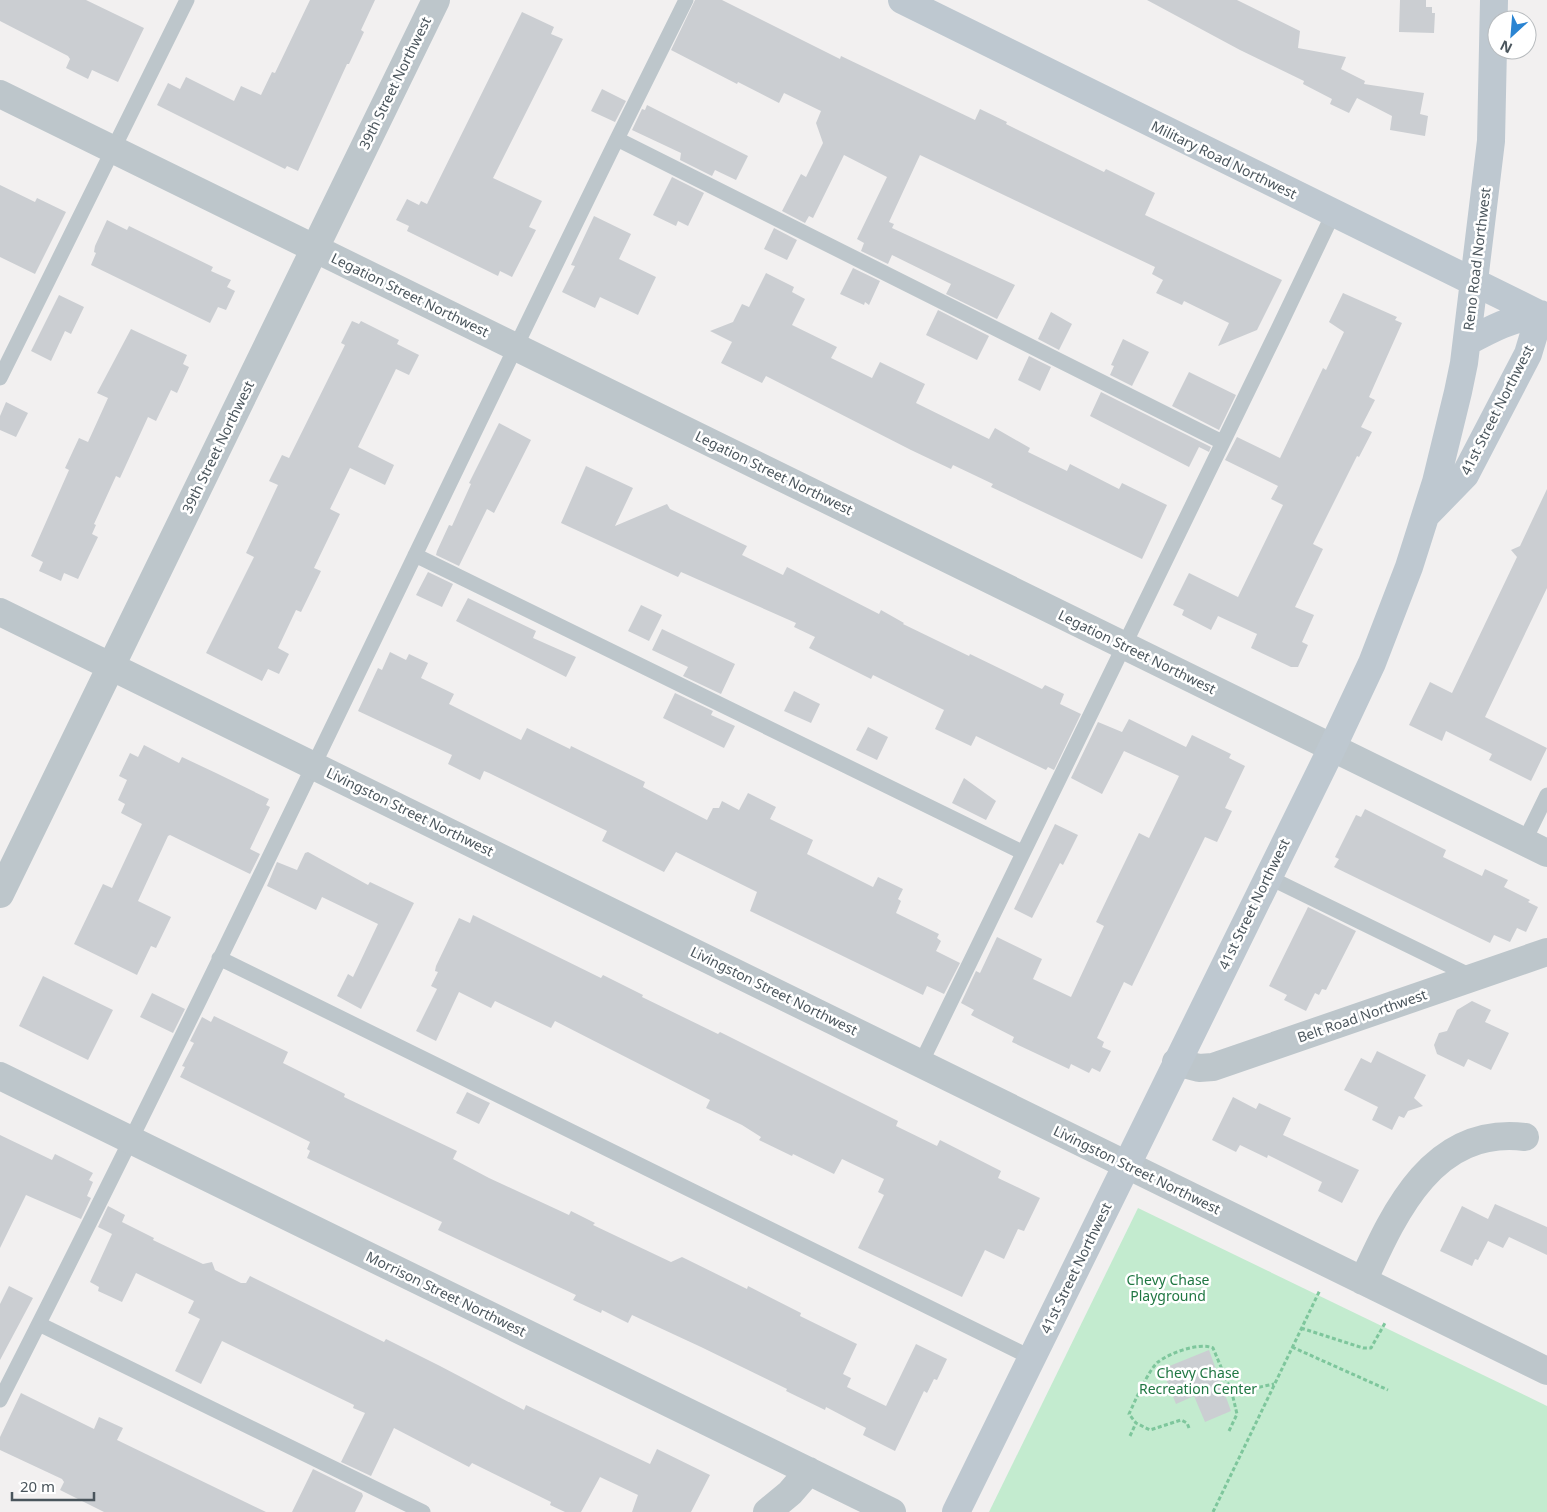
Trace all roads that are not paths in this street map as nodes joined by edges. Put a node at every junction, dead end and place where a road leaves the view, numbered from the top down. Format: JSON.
{"nodes":[{"id":1,"x":187,"y":0,"type":"edge"},
{"id":2,"x":436,"y":0,"type":"edge"},
{"id":3,"x":686,"y":0,"type":"edge"},
{"id":4,"x":902,"y":0,"type":"edge"},
{"id":5,"x":1494,"y":0,"type":"edge"},
{"id":6,"x":0,"y":94,"type":"edge"},
{"id":7,"x":617,"y":139,"type":"junction"},
{"id":8,"x":114,"y":150,"type":"junction"},
{"id":9,"x":1333,"y":214,"type":"junction"},
{"id":10,"x":315,"y":248,"type":"junction"},
{"id":11,"x":1474,"y":283,"type":"junction"},
{"id":12,"x":1545,"y":310,"type":"edge"},
{"id":13,"x":1467,"y":342,"type":"junction"},
{"id":14,"x":515,"y":346,"type":"junction"},
{"id":15,"x":5,"y":356,"type":"edge"},
{"id":16,"x":0,"y":378,"type":"edge"},
{"id":17,"x":1222,"y":442,"type":"junction"},
{"id":18,"x":1427,"y":514,"type":"junction"},
{"id":19,"x":415,"y":555,"type":"junction"},
{"id":20,"x":0,"y":612,"type":"edge"},
{"id":21,"x":1126,"y":647,"type":"junction"},
{"id":22,"x":112,"y":666,"type":"junction"},
{"id":23,"x":1332,"y":748,"type":"junction"},
{"id":24,"x":315,"y":766,"type":"junction"},
{"id":25,"x":1547,"y":795,"type":"edge"},
{"id":26,"x":1536,"y":847,"type":"edge"},
{"id":27,"x":1022,"y":852,"type":"junction"},
{"id":28,"x":1268,"y":877,"type":"junction"},
{"id":29,"x":0,"y":894,"type":"edge"},
{"id":30,"x":1547,"y":952,"type":"edge"},
{"id":31,"x":219,"y":958,"type":"junction"},
{"id":32,"x":1473,"y":977,"type":"junction"},
{"id":33,"x":1176,"y":1062,"type":"junction"},
{"id":34,"x":921,"y":1063,"type":"junction"},
{"id":35,"x":0,"y":1076,"type":"edge"},
{"id":36,"x":1525,"y":1138,"type":"dead end"},
{"id":37,"x":130,"y":1139,"type":"junction"},
{"id":38,"x":1126,"y":1165,"type":"junction"},
{"id":39,"x":1363,"y":1281,"type":"junction"},
{"id":40,"x":39,"y":1324,"type":"junction"},
{"id":41,"x":1032,"y":1358,"type":"junction"},
{"id":42,"x":1547,"y":1371,"type":"edge"},
{"id":43,"x":0,"y":1400,"type":"edge"},
{"id":44,"x":809,"y":1471,"type":"junction"},
{"id":45,"x":423,"y":1512,"type":"edge"},
{"id":46,"x":767,"y":1512,"type":"edge"},
{"id":47,"x":892,"y":1512,"type":"edge"},
{"id":48,"x":956,"y":1512,"type":"edge"}],
"edges":[{"from":1,"to":8,"type":"lane"},
{"from":2,"to":10,"type":"street","name":"39th Street Northwest"},
{"from":3,"to":7,"type":"lane"},
{"from":4,"to":9,"type":"main road","name":"Military Road Northwest"},
{"from":5,"to":11,"type":"main road","name":"Reno Road Northwest"},
{"from":6,"to":8,"type":"street","name":"Legation Street Northwest"},
{"from":7,"to":14,"type":"lane"},
{"from":7,"to":17,"type":"lane"},
{"from":8,"to":10,"type":"street","name":"Legation Street Northwest"},
{"from":8,"to":15,"type":"lane"},
{"from":9,"to":11,"type":"main road","name":"Military Road Northwest"},
{"from":9,"to":17,"type":"lane"},
{"from":10,"to":14,"type":"street","name":"Legation Street Northwest"},
{"from":10,"to":22,"type":"street","name":"39th Street Northwest"},
{"from":11,"to":12,"type":"main road","name":"Military Road Northwest"},
{"from":11,"to":13,"type":"main road","name":"Reno Road Northwest"},
{"from":12,"to":13,"type":"main road"},
{"from":12,"to":18,"type":"main road","name":"41st Street Northwest"},
{"from":13,"to":18,"type":"main road","name":"Reno Road Northwest"},
{"from":14,"to":19,"type":"lane"},
{"from":14,"to":21,"type":"street","name":"Legation Street Northwest"},
{"from":15,"to":16,"type":"lane"},
{"from":17,"to":21,"type":"lane"},
{"from":18,"to":23,"type":"main road","name":"41st Street Northwest"},
{"from":19,"to":24,"type":"lane"},
{"from":19,"to":27,"type":"lane"},
{"from":20,"to":22,"type":"street","name":"Livingston Street Northwest"},
{"from":21,"to":23,"type":"street","name":"Legation Street Northwest"},
{"from":21,"to":27,"type":"lane"},
{"from":22,"to":24,"type":"street","name":"Livingston Street Northwest"},
{"from":22,"to":29,"type":"street","name":"39th Street Northwest"},
{"from":23,"to":26,"type":"street","name":"Legation Street Northwest"},
{"from":23,"to":28,"type":"main road","name":"41st Street Northwest"},
{"from":24,"to":31,"type":"lane"},
{"from":24,"to":34,"type":"street","name":"Livingston Street Northwest"},
{"from":25,"to":26,"type":"lane"},
{"from":27,"to":34,"type":"lane"},
{"from":28,"to":32,"type":"lane"},
{"from":28,"to":33,"type":"main road","name":"41st Street Northwest"},
{"from":30,"to":32,"type":"street","name":"Belt Road Northwest"},
{"from":31,"to":37,"type":"lane"},
{"from":31,"to":41,"type":"lane"},
{"from":32,"to":33,"type":"street","name":"Belt Road Northwest"},
{"from":33,"to":38,"type":"main road","name":"41st Street Northwest"},
{"from":34,"to":38,"type":"street","name":"Livingston Street Northwest"},
{"from":35,"to":37,"type":"street","name":"Morrison Street Northwest"},
{"from":36,"to":39,"type":"street"},
{"from":37,"to":40,"type":"lane"},
{"from":37,"to":44,"type":"street","name":"Morrison Street Northwest"},
{"from":38,"to":39,"type":"street","name":"Livingston Street Northwest"},
{"from":38,"to":41,"type":"main road","name":"41st Street Northwest"},
{"from":39,"to":42,"type":"street","name":"Livingston Street Northwest"},
{"from":40,"to":43,"type":"lane"},
{"from":40,"to":45,"type":"lane"},
{"from":41,"to":48,"type":"main road","name":"41st Street Northwest"},
{"from":44,"to":46,"type":"street"},
{"from":44,"to":47,"type":"street","name":"Morrison Street Northwest"}]}
